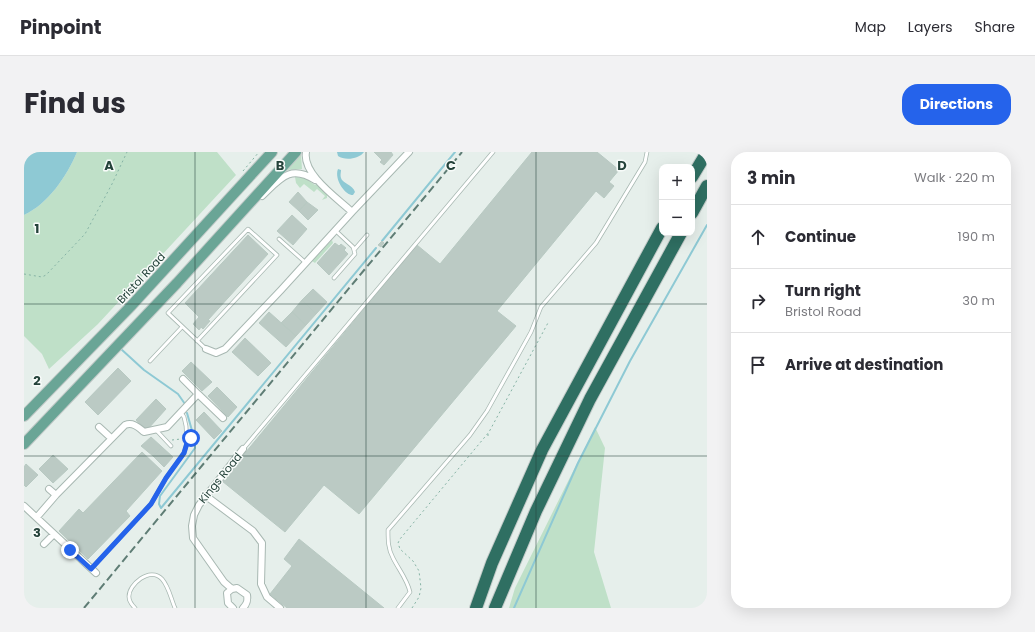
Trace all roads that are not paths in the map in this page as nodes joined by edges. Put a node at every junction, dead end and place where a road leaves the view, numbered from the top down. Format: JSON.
{"nodes":[{"id":1,"x":265,"y":152,"type":"edge"},
{"id":2,"x":272,"y":152,"type":"edge"},
{"id":3,"x":296,"y":152,"type":"edge"},
{"id":4,"x":306,"y":152,"type":"edge"},
{"id":5,"x":409,"y":152,"type":"edge"},
{"id":6,"x":493,"y":152,"type":"edge"},
{"id":7,"x":647,"y":152,"type":"edge"},
{"id":8,"x":707,"y":152,"type":"edge"},
{"id":9,"x":695,"y":172,"type":"edge"},
{"id":10,"x":241,"y":185,"type":"junction"},
{"id":11,"x":323,"y":185,"type":"junction"},
{"id":12,"x":707,"y":186,"type":"edge"},
{"id":13,"x":695,"y":208,"type":"edge"},
{"id":14,"x":352,"y":212,"type":"junction"},
{"id":15,"x":336,"y":231,"type":"junction"},
{"id":16,"x":367,"y":234,"type":"dead end"},
{"id":17,"x":659,"y":234,"type":"edge"},
{"id":18,"x":679,"y":236,"type":"edge"},
{"id":19,"x":279,"y":239,"type":"dead end"},
{"id":20,"x":354,"y":250,"type":"junction"},
{"id":21,"x":204,"y":252,"type":"junction"},
{"id":22,"x":306,"y":263,"type":"junction"},
{"id":23,"x":334,"y":278,"type":"dead end"},
{"id":24,"x":182,"y":327,"type":"junction"},
{"id":25,"x":197,"y":340,"type":"junction"},
{"id":26,"x":206,"y":349,"type":"joint"},
{"id":27,"x":150,"y":361,"type":"dead end"},
{"id":28,"x":183,"y":379,"type":"dead end"},
{"id":29,"x":198,"y":394,"type":"junction"},
{"id":30,"x":70,"y":395,"type":"junction"},
{"id":31,"x":181,"y":413,"type":"junction"},
{"id":32,"x":24,"y":416,"type":"edge"},
{"id":33,"x":223,"y":418,"type":"dead end"},
{"id":34,"x":99,"y":427,"type":"dead end"},
{"id":35,"x":156,"y":430,"type":"junction"},
{"id":36,"x":110,"y":438,"type":"junction"},
{"id":37,"x":24,"y":444,"type":"edge"},
{"id":38,"x":171,"y":446,"type":"dead end"},
{"id":39,"x":244,"y":449,"type":"joint"},
{"id":40,"x":24,"y":450,"type":"edge"},
{"id":41,"x":49,"y":489,"type":"dead end"},
{"id":42,"x":56,"y":495,"type":"junction"},
{"id":43,"x":206,"y":496,"type":"junction"},
{"id":44,"x":24,"y":506,"type":"edge"},
{"id":45,"x":37,"y":517,"type":"junction"},
{"id":46,"x":53,"y":535,"type":"junction"},
{"id":47,"x":44,"y":544,"type":"dead end"},
{"id":48,"x":93,"y":571,"type":"joint"},
{"id":49,"x":230,"y":591,"type":"junction"},
{"id":50,"x":229,"y":606,"type":"edge"},
{"id":51,"x":246,"y":607,"type":"edge"},
{"id":52,"x":135,"y":608,"type":"edge"},
{"id":53,"x":175,"y":608,"type":"edge"},
{"id":54,"x":280,"y":608,"type":"edge"},
{"id":55,"x":398,"y":608,"type":"edge"},
{"id":56,"x":476,"y":608,"type":"edge"},
{"id":57,"x":495,"y":608,"type":"edge"}],
"edges":[{"from":1,"to":10,"type":"street"},
{"from":2,"to":10,"type":"main road","name":"Bristol Road"},
{"from":3,"to":21,"type":"main road"},
{"from":4,"to":11,"type":"street"},
{"from":5,"to":14,"type":"street"},
{"from":6,"to":39,"type":"lane"},
{"from":7,"to":55,"type":"lane"},
{"from":8,"to":9,"type":"highway"},
{"from":10,"to":32,"type":"main road","name":"Bristol Road"},
{"from":11,"to":14,"type":"street"},
{"from":11,"to":21,"type":"street"},
{"from":12,"to":13,"type":"highway"},
{"from":14,"to":15,"type":"street"},
{"from":15,"to":20,"type":"lane"},
{"from":15,"to":22,"type":"street"},
{"from":16,"to":20,"type":"lane"},
{"from":17,"to":56,"type":"highway"},
{"from":18,"to":57,"type":"highway"},
{"from":19,"to":22,"type":"lane"},
{"from":20,"to":23,"type":"lane"},
{"from":21,"to":30,"type":"main road"},
{"from":22,"to":26,"type":"street"},
{"from":24,"to":25,"type":"lane"},
{"from":24,"to":25,"type":"lane"},
{"from":24,"to":27,"type":"lane"},
{"from":25,"to":26,"type":"lane"},
{"from":28,"to":29,"type":"street"},
{"from":29,"to":31,"type":"street"},
{"from":29,"to":33,"type":"street"},
{"from":30,"to":37,"type":"main road"},
{"from":30,"to":40,"type":"street"},
{"from":31,"to":35,"type":"street"},
{"from":31,"to":48,"type":"lane"},
{"from":34,"to":36,"type":"street"},
{"from":35,"to":36,"type":"street"},
{"from":35,"to":38,"type":"lane"},
{"from":36,"to":42,"type":"street"},
{"from":39,"to":43,"type":"street","name":"Kings Road"},
{"from":41,"to":42,"type":"street"},
{"from":42,"to":45,"type":"street"},
{"from":43,"to":49,"type":"street","name":"Kings Road"},
{"from":43,"to":54,"type":"street"},
{"from":44,"to":45,"type":"street"},
{"from":45,"to":46,"type":"street"},
{"from":46,"to":47,"type":"street"},
{"from":46,"to":48,"type":"street"},
{"from":49,"to":50,"type":"street","name":"Kings Road"},
{"from":49,"to":51,"type":"street"},
{"from":52,"to":53,"type":"lane"}]}
